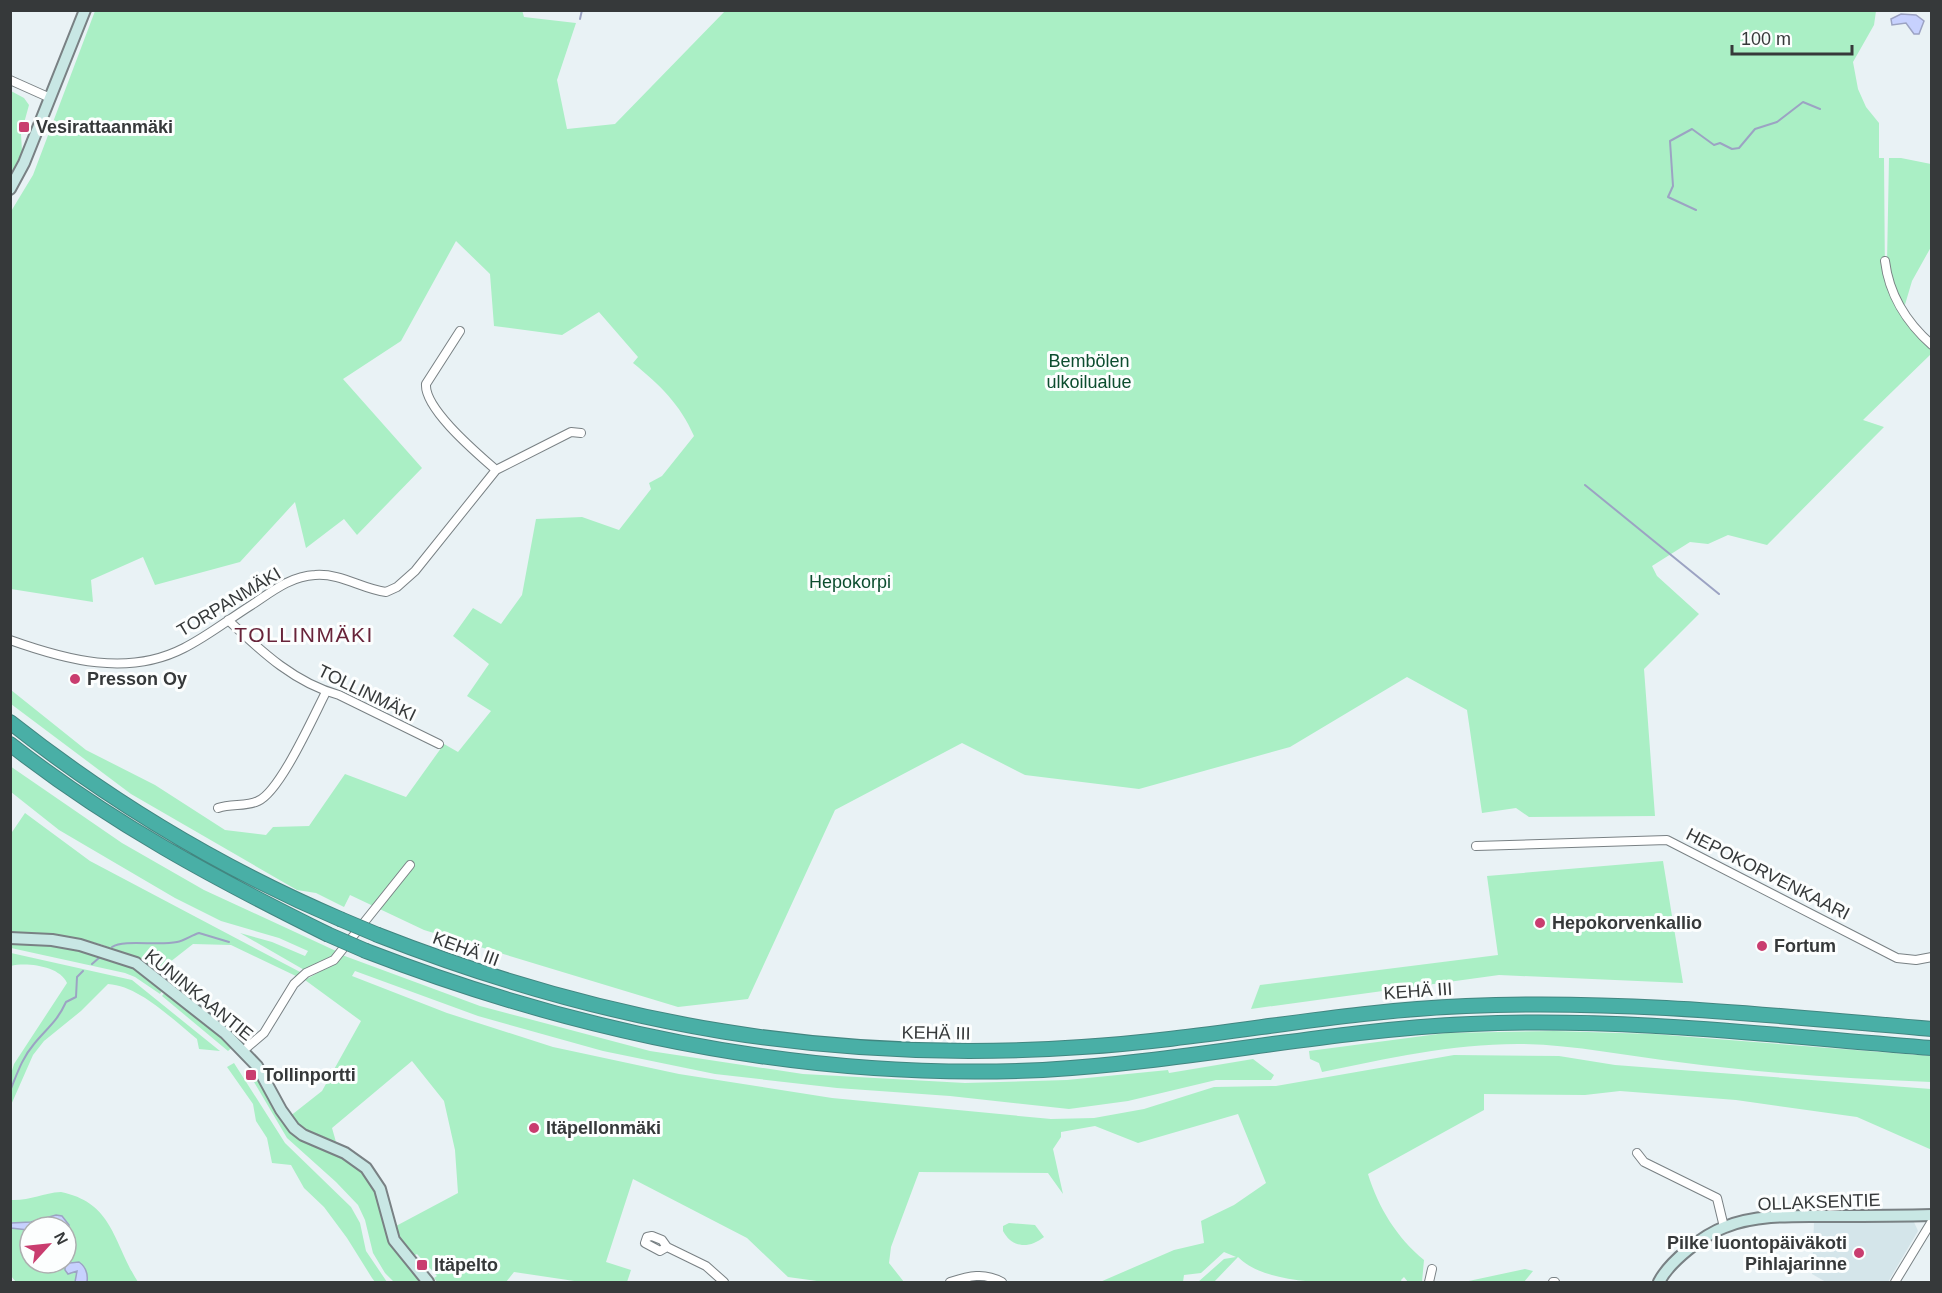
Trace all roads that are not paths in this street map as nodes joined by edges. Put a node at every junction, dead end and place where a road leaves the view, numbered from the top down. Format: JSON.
{"nodes":[{"id":1,"x":85,"y":10,"type":"edge"},
{"id":2,"x":10,"y":80,"type":"edge"},
{"id":3,"x":48,"y":97,"type":"junction"},
{"id":4,"x":10,"y":189,"type":"edge"},
{"id":5,"x":1885,"y":261,"type":"dead end"},
{"id":6,"x":460,"y":331,"type":"dead end"},
{"id":7,"x":1932,"y":345,"type":"edge"},
{"id":8,"x":581,"y":433,"type":"dead end"},
{"id":9,"x":496,"y":470,"type":"junction"},
{"id":10,"x":228,"y":620,"type":"junction"},
{"id":11,"x":10,"y":640,"type":"edge"},
{"id":12,"x":326,"y":692,"type":"junction"},
{"id":13,"x":10,"y":722,"type":"edge"},
{"id":14,"x":10,"y":744,"type":"edge"},
{"id":15,"x":439,"y":744,"type":"dead end"},
{"id":16,"x":10,"y":750,"type":"edge"},
{"id":17,"x":34,"y":763,"type":"junction"},
{"id":18,"x":218,"y":808,"type":"dead end"},
{"id":19,"x":1476,"y":846,"type":"dead end"},
{"id":20,"x":410,"y":866,"type":"dead end"},
{"id":21,"x":10,"y":938,"type":"edge"},
{"id":22,"x":1932,"y":957,"type":"edge"},
{"id":23,"x":1932,"y":1029,"type":"edge"},
{"id":24,"x":1932,"y":1048,"type":"edge"},
{"id":25,"x":244,"y":1050,"type":"junction"},
{"id":26,"x":1637,"y":1153,"type":"dead end"},
{"id":27,"x":1932,"y":1215,"type":"edge"},
{"id":28,"x":1932,"y":1221,"type":"edge"},
{"id":29,"x":1724,"y":1227,"type":"junction"},
{"id":30,"x":667,"y":1247,"type":"dead end"},
{"id":31,"x":1432,"y":1269,"type":"dead end"},
{"id":32,"x":428,"y":1282,"type":"edge"},
{"id":33,"x":724,"y":1282,"type":"edge"},
{"id":34,"x":950,"y":1282,"type":"edge"},
{"id":35,"x":1002,"y":1282,"type":"edge"},
{"id":36,"x":1429,"y":1282,"type":"edge"},
{"id":37,"x":1659,"y":1282,"type":"edge"},
{"id":38,"x":1896,"y":1282,"type":"edge"}],
"edges":[{"from":1,"to":3,"type":"main road"},
{"from":2,"to":3,"type":"street"},
{"from":3,"to":4,"type":"main road"},
{"from":5,"to":7,"type":"street"},
{"from":6,"to":9,"type":"street"},
{"from":8,"to":9,"type":"street","name":"TORPANMÄKI"},
{"from":9,"to":10,"type":"street","name":"TORPANMÄKI"},
{"from":10,"to":11,"type":"street","name":"TORPANMÄKI"},
{"from":10,"to":12,"type":"street","name":"TOLLINMÄKI"},
{"from":12,"to":15,"type":"street","name":"TOLLINMÄKI"},
{"from":12,"to":18,"type":"street"},
{"from":13,"to":23,"type":"highway","name":"KEHÄ III","bridge":true},
{"from":14,"to":17,"type":"highway","name":"KEHÄ III"},
{"from":16,"to":17,"type":"highway"},
{"from":17,"to":24,"type":"highway","name":"KEHÄ III","bridge":true},
{"from":19,"to":22,"type":"street","name":"HEPOKORVENKAARI"},
{"from":20,"to":25,"type":"street"},
{"from":21,"to":25,"type":"main road","name":"KUNINKAANTIE"},
{"from":25,"to":32,"type":"main road","name":"KUNINKAANTIE"},
{"from":26,"to":29,"type":"street"},
{"from":27,"to":29,"type":"main road","name":"OLLAKSENTIE"},
{"from":28,"to":38,"type":"street"},
{"from":29,"to":37,"type":"main road","name":"OLLAKSENTIE"},
{"from":30,"to":33,"type":"street"},
{"from":31,"to":36,"type":"street"},
{"from":34,"to":35,"type":"street"}]}
